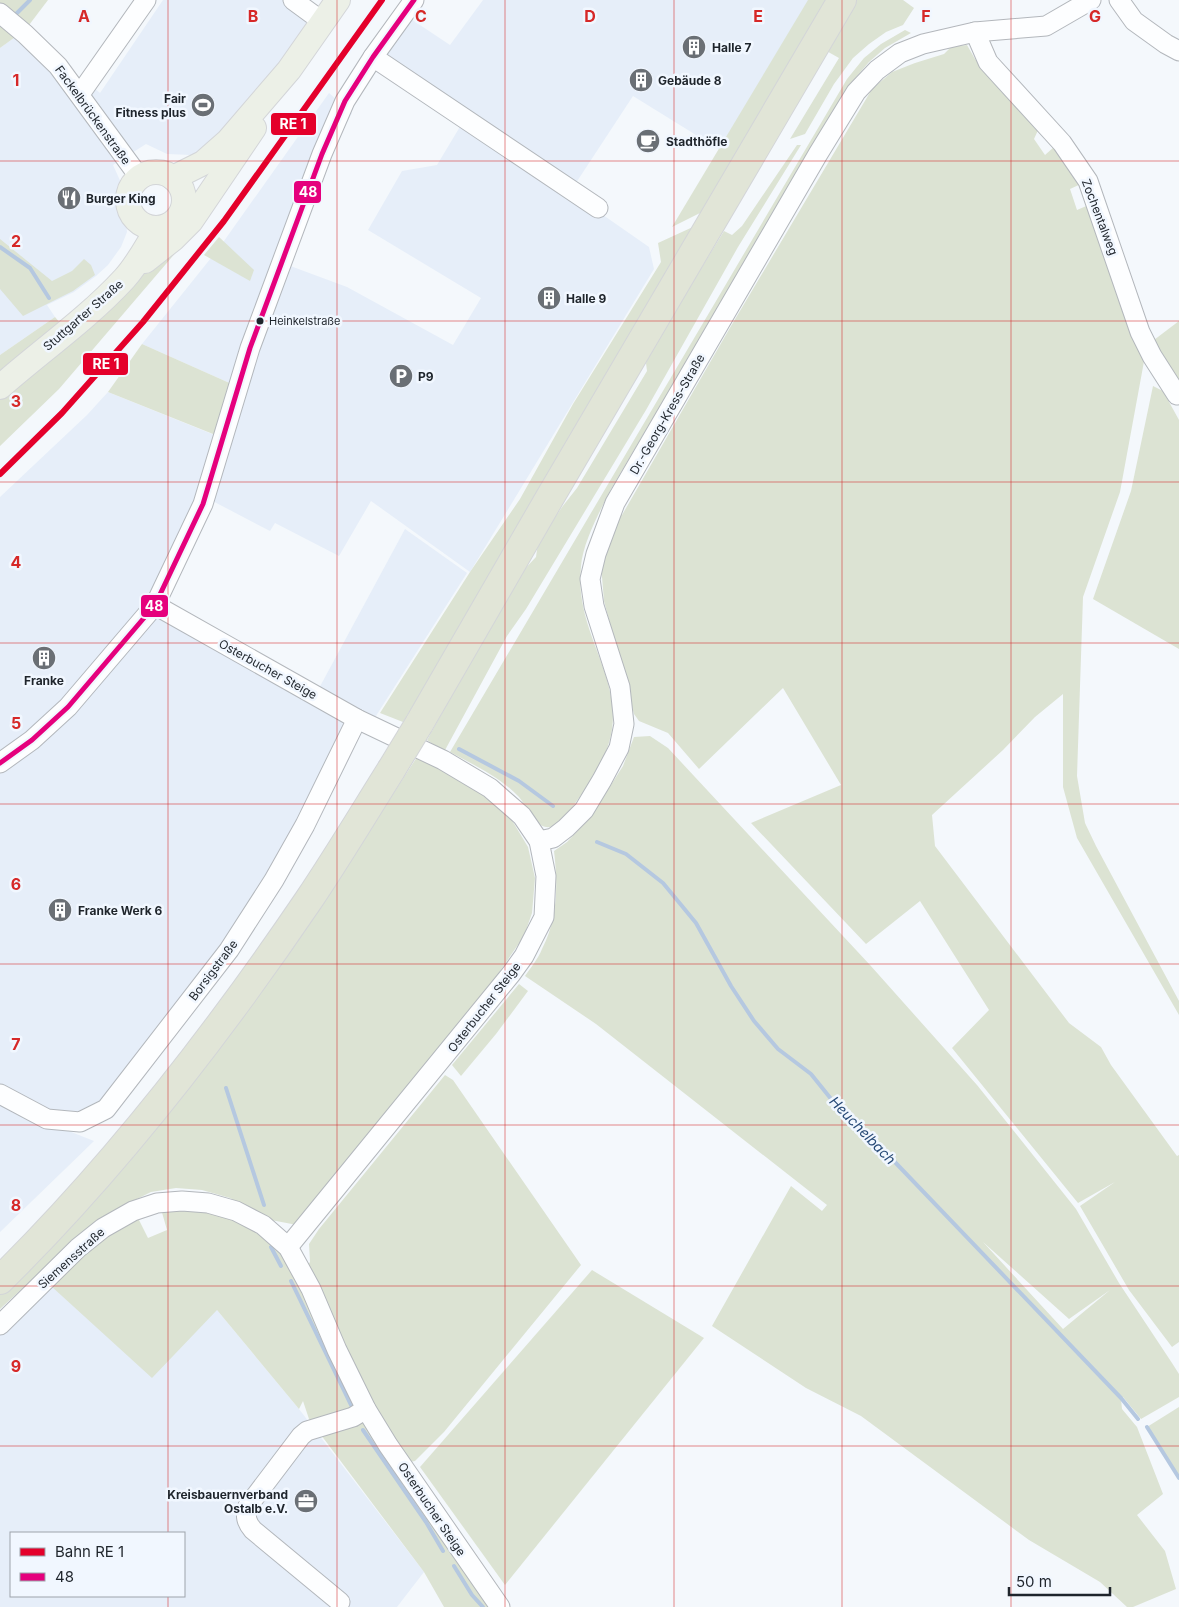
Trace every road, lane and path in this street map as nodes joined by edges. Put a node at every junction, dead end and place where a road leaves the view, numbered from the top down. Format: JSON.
{"nodes":[{"id":1,"x":146,"y":0,"type":"edge"},
{"id":2,"x":293,"y":0,"type":"edge"},
{"id":3,"x":338,"y":0,"type":"edge"},
{"id":4,"x":414,"y":0,"type":"edge"},
{"id":5,"x":842,"y":0,"type":"edge"},
{"id":6,"x":1091,"y":0,"type":"edge"},
{"id":7,"x":1119,"y":0,"type":"edge"},
{"id":8,"x":0,"y":13,"type":"edge"},
{"id":9,"x":323,"y":22,"type":"junction"},
{"id":10,"x":975,"y":32,"type":"junction"},
{"id":11,"x":1179,"y":51,"type":"edge"},
{"id":12,"x":373,"y":57,"type":"junction"},
{"id":13,"x":289,"y":70,"type":"junction"},
{"id":14,"x":80,"y":94,"type":"junction"},
{"id":15,"x":267,"y":108,"type":"junction"},
{"id":16,"x":140,"y":178,"type":"junction"},
{"id":17,"x":173,"y":178,"type":"junction"},
{"id":18,"x":184,"y":199,"type":"junction"},
{"id":19,"x":598,"y":208,"type":"dead end"},
{"id":20,"x":150,"y":226,"type":"junction"},
{"id":21,"x":125,"y":279,"type":"junction"},
{"id":22,"x":18,"y":371,"type":"junction"},
{"id":23,"x":0,"y":387,"type":"edge"},
{"id":24,"x":1179,"y":394,"type":"edge"},
{"id":25,"x":155,"y":605,"type":"junction"},
{"id":26,"x":356,"y":719,"type":"junction"},
{"id":27,"x":0,"y":763,"type":"edge"},
{"id":28,"x":538,"y":841,"type":"junction"},
{"id":29,"x":0,"y":1094,"type":"edge"},
{"id":30,"x":96,"y":1177,"type":"junction"},
{"id":31,"x":288,"y":1247,"type":"junction"},
{"id":32,"x":0,"y":1260,"type":"edge"},
{"id":33,"x":0,"y":1280,"type":"edge"},
{"id":34,"x":0,"y":1325,"type":"edge"},
{"id":35,"x":366,"y":1409,"type":"junction"},
{"id":36,"x":340,"y":1602,"type":"dead end"},
{"id":37,"x":500,"y":1607,"type":"edge"}],
"edges":[{"from":1,"to":14,"type":"street"},
{"from":2,"to":9,"type":"street"},
{"from":3,"to":9,"type":"main road","name":"Stuttgarter Straße"},
{"from":4,"to":12,"type":"street"},
{"from":5,"to":30,"type":"highway","bridge":true},
{"from":6,"to":10,"type":"street","name":"Dr.-Georg-Kress-Straße"},
{"from":7,"to":11,"type":"street"},
{"from":8,"to":14,"type":"street","name":"Fackelbrückenstraße"},
{"from":9,"to":13,"type":"main road","name":"Stuttgarter Straße"},
{"from":10,"to":24,"type":"street","name":"Zochentalweg"},
{"from":10,"to":28,"type":"street","name":"Dr.-Georg-Kress-Straße"},
{"from":12,"to":19,"type":"street"},
{"from":12,"to":25,"type":"street"},
{"from":13,"to":15,"type":"main road","name":"Stuttgarter Straße"},
{"from":13,"to":17,"type":"main road","name":"Stuttgarter Straße"},
{"from":14,"to":16,"type":"street","name":"Fackelbrückenstraße"},
{"from":15,"to":18,"type":"main road","name":"Stuttgarter Straße"},
{"from":15,"to":21,"type":"main road"},
{"from":16,"to":17,"type":"main road"},
{"from":16,"to":20,"type":"main road"},
{"from":17,"to":18,"type":"main road"},
{"from":18,"to":20,"type":"main road","name":"Stuttgarter Straße"},
{"from":20,"to":21,"type":"main road","name":"Stuttgarter Straße"},
{"from":20,"to":22,"type":"main road","name":"Stuttgarter Straße"},
{"from":21,"to":22,"type":"main road","name":"Stuttgarter Straße"},
{"from":22,"to":23,"type":"main road","name":"Stuttgarter Straße"},
{"from":25,"to":26,"type":"street","name":"Osterbucher Steige"},
{"from":25,"to":27,"type":"street"},
{"from":26,"to":28,"type":"street","name":"Osterbucher Steige"},
{"from":26,"to":29,"type":"street","name":"Borsigstraße"},
{"from":28,"to":31,"type":"street","name":"Osterbucher Steige"},
{"from":30,"to":32,"type":"highway"},
{"from":30,"to":33,"type":"highway"},
{"from":31,"to":34,"type":"street","name":"Siemensstraße"},
{"from":31,"to":35,"type":"street","name":"Osterbucher Steige"},
{"from":35,"to":36,"type":"street"},
{"from":35,"to":37,"type":"street","name":"Osterbucher Steige"}]}
